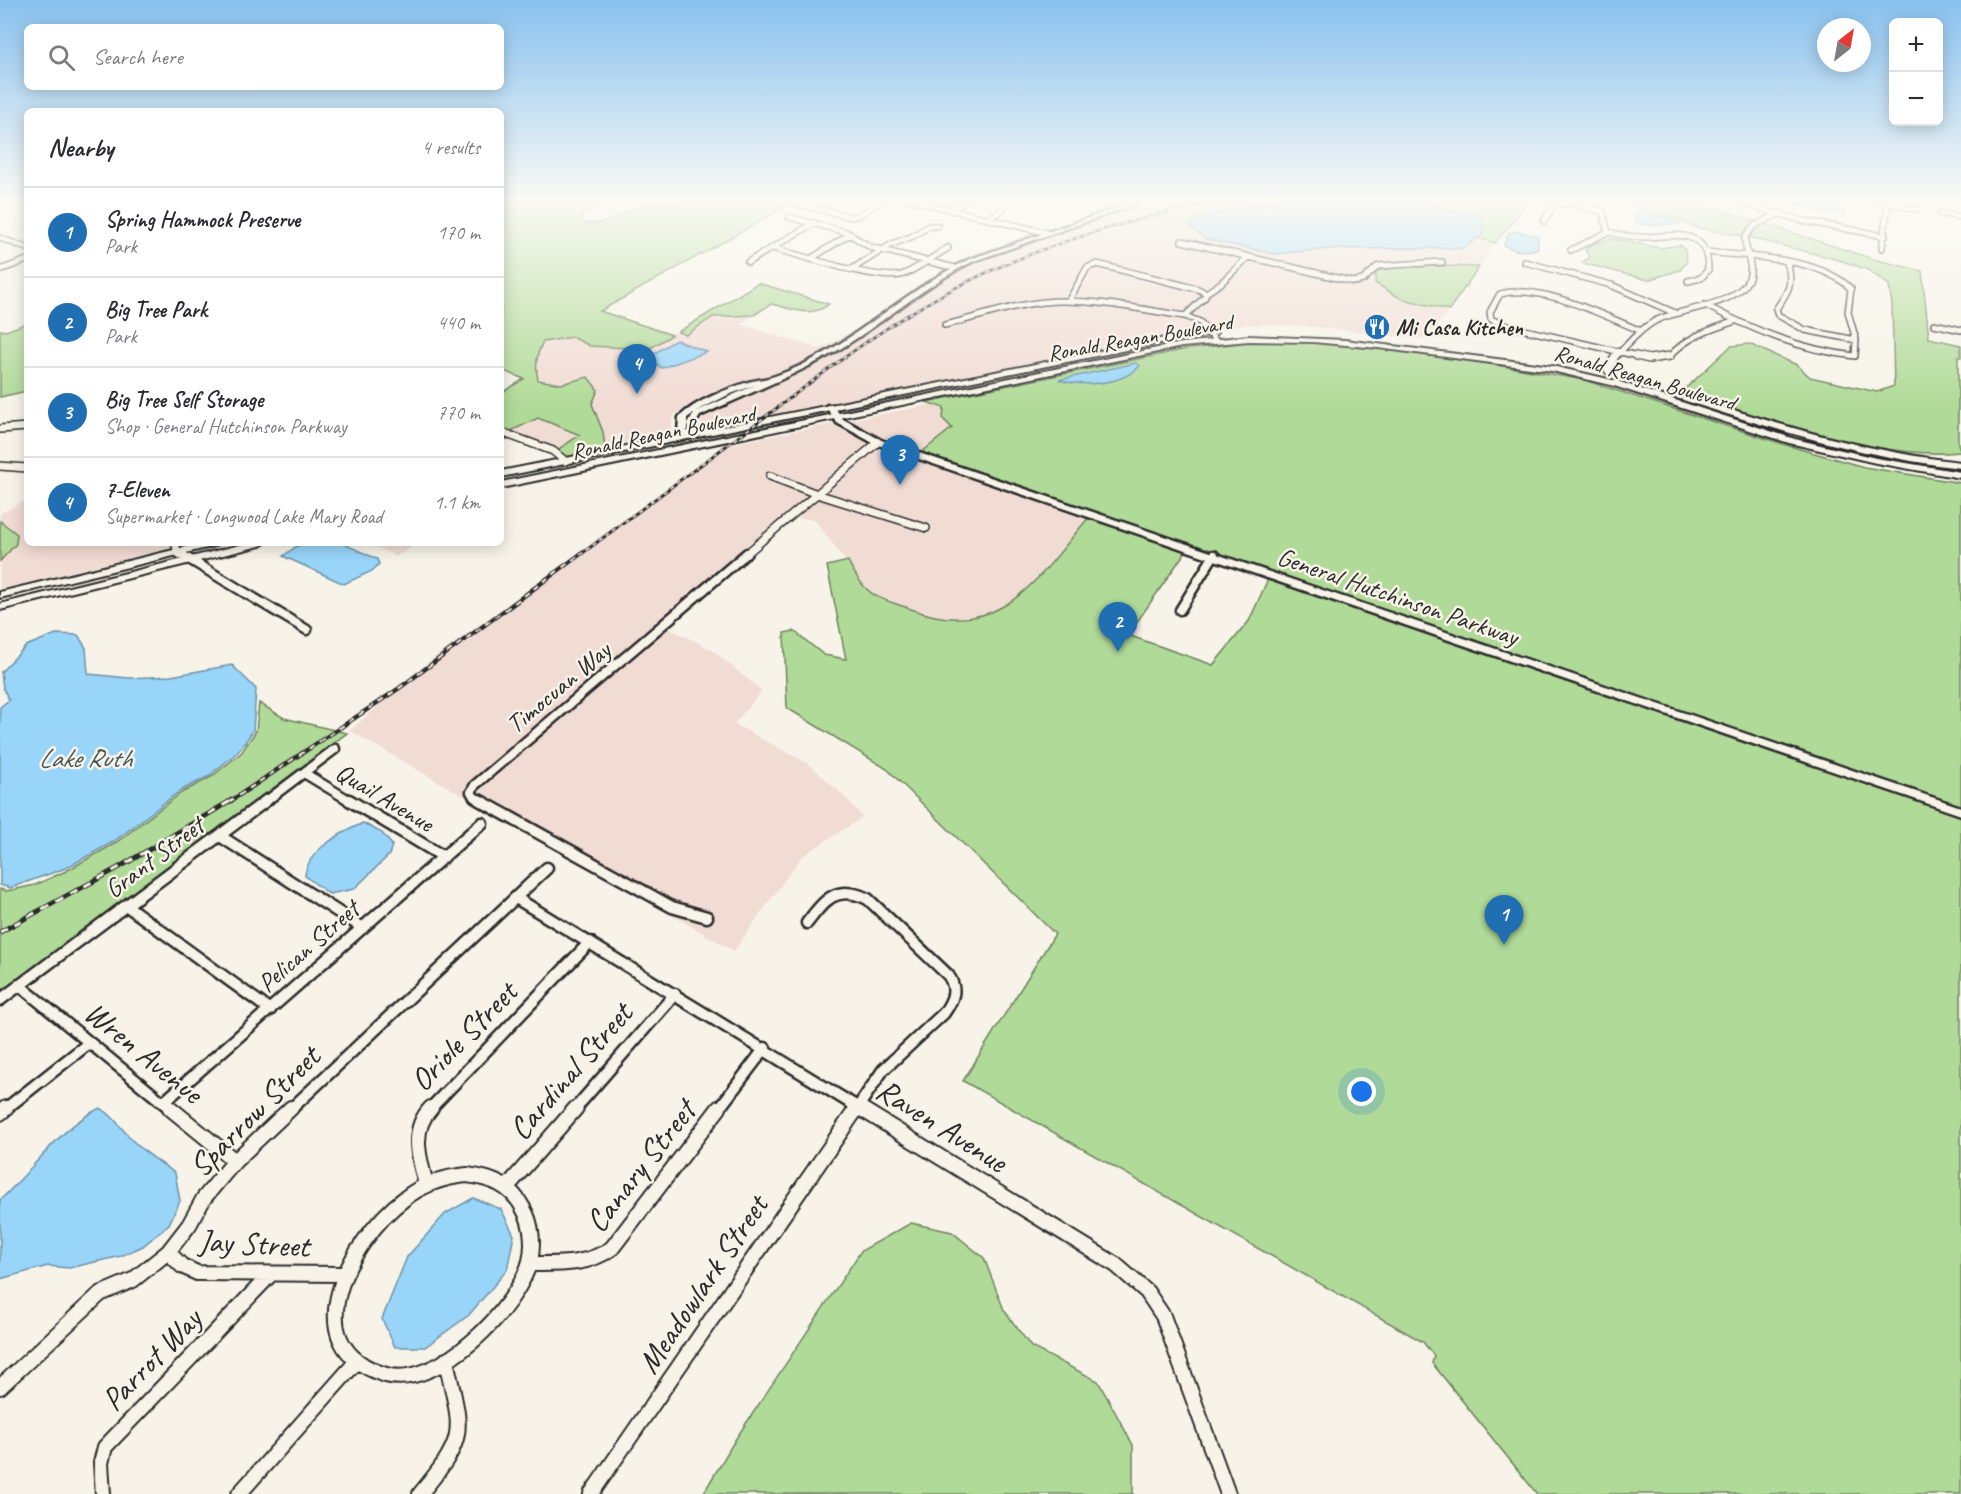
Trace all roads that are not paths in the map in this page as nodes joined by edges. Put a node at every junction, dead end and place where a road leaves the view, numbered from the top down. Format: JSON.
{"nodes":[{"id":1,"x":852,"y":269,"type":"edge"},
{"id":2,"x":910,"y":269,"type":"edge"},
{"id":3,"x":953,"y":269,"type":"edge"},
{"id":4,"x":1087,"y":269,"type":"edge"},
{"id":5,"x":1117,"y":269,"type":"edge"},
{"id":6,"x":1236,"y":269,"type":"edge"},
{"id":7,"x":1298,"y":269,"type":"edge"},
{"id":8,"x":1375,"y":269,"type":"edge"},
{"id":9,"x":1550,"y":269,"type":"edge"},
{"id":10,"x":1708,"y":269,"type":"edge"},
{"id":11,"x":1750,"y":269,"type":"edge"},
{"id":12,"x":1788,"y":269,"type":"edge"},
{"id":13,"x":1815,"y":269,"type":"edge"},
{"id":14,"x":1688,"y":281,"type":"dead end"},
{"id":15,"x":1206,"y":293,"type":"junction"},
{"id":16,"x":1070,"y":300,"type":"junction"},
{"id":17,"x":1705,"y":305,"type":"junction"},
{"id":18,"x":1675,"y":313,"type":"junction"},
{"id":19,"x":1185,"y":316,"type":"junction"},
{"id":20,"x":1735,"y":321,"type":"junction"},
{"id":21,"x":1934,"y":324,"type":"dead end"},
{"id":22,"x":945,"y":325,"type":"dead end"},
{"id":23,"x":1639,"y":330,"type":"junction"},
{"id":24,"x":1961,"y":330,"type":"edge"},
{"id":25,"x":1213,"y":336,"type":"junction"},
{"id":26,"x":1856,"y":340,"type":"junction"},
{"id":27,"x":1621,"y":353,"type":"junction"},
{"id":28,"x":1608,"y":376,"type":"junction"},
{"id":29,"x":830,"y":407,"type":"junction"},
{"id":30,"x":836,"y":416,"type":"junction"},
{"id":31,"x":24,"y":427,"type":"edge"},
{"id":32,"x":0,"y":429,"type":"edge"},
{"id":33,"x":504,"y":433,"type":"edge"},
{"id":34,"x":690,"y":441,"type":"junction"},
{"id":35,"x":878,"y":442,"type":"junction"},
{"id":36,"x":1896,"y":456,"type":"junction"},
{"id":37,"x":564,"y":461,"type":"junction"},
{"id":38,"x":1961,"y":465,"type":"edge"},
{"id":39,"x":0,"y":466,"type":"edge"},
{"id":40,"x":1899,"y":466,"type":"junction"},
{"id":41,"x":24,"y":468,"type":"edge"},
{"id":42,"x":504,"y":473,"type":"edge"},
{"id":43,"x":770,"y":476,"type":"dead end"},
{"id":44,"x":1961,"y":476,"type":"edge"},
{"id":45,"x":504,"y":484,"type":"edge"},
{"id":46,"x":817,"y":494,"type":"junction"},
{"id":47,"x":926,"y":528,"type":"dead end"},
{"id":48,"x":192,"y":546,"type":"edge"},
{"id":49,"x":248,"y":546,"type":"edge"},
{"id":50,"x":177,"y":548,"type":"edge"},
{"id":51,"x":1214,"y":555,"type":"junction"},
{"id":52,"x":194,"y":560,"type":"junction"},
{"id":53,"x":0,"y":595,"type":"edge"},
{"id":54,"x":0,"y":607,"type":"edge"},
{"id":55,"x":1180,"y":610,"type":"dead end"},
{"id":56,"x":307,"y":630,"type":"dead end"},
{"id":57,"x":335,"y":749,"type":"dead end"},
{"id":58,"x":304,"y":773,"type":"junction"},
{"id":59,"x":1961,"y":811,"type":"edge"},
{"id":60,"x":482,"y":823,"type":"dead end"},
{"id":61,"x":220,"y":836,"type":"junction"},
{"id":62,"x":444,"y":857,"type":"junction"},
{"id":63,"x":547,"y":868,"type":"dead end"},
{"id":64,"x":516,"y":898,"type":"junction"},
{"id":65,"x":127,"y":906,"type":"junction"},
{"id":66,"x":707,"y":917,"type":"dead end"},
{"id":67,"x":807,"y":923,"type":"dead end"},
{"id":68,"x":363,"y":928,"type":"junction"},
{"id":69,"x":590,"y":942,"type":"junction"},
{"id":70,"x":19,"y":985,"type":"junction"},
{"id":71,"x":675,"y":994,"type":"junction"},
{"id":72,"x":0,"y":1000,"type":"edge"},
{"id":73,"x":270,"y":1010,"type":"junction"},
{"id":74,"x":89,"y":1043,"type":"junction"},
{"id":75,"x":765,"y":1048,"type":"junction"},
{"id":76,"x":164,"y":1102,"type":"junction"},
{"id":77,"x":858,"y":1105,"type":"junction"},
{"id":78,"x":0,"y":1113,"type":"edge"},
{"id":79,"x":235,"y":1161,"type":"junction"},
{"id":80,"x":426,"y":1184,"type":"junction"},
{"id":81,"x":507,"y":1186,"type":"junction"},
{"id":82,"x":168,"y":1252,"type":"junction"},
{"id":83,"x":529,"y":1264,"type":"junction"},
{"id":84,"x":343,"y":1274,"type":"junction"},
{"id":85,"x":270,"y":1275,"type":"junction"},
{"id":86,"x":446,"y":1360,"type":"junction"},
{"id":87,"x":357,"y":1361,"type":"junction"},
{"id":88,"x":0,"y":1387,"type":"edge"},
{"id":89,"x":103,"y":1494,"type":"edge"},
{"id":90,"x":239,"y":1494,"type":"edge"},
{"id":91,"x":420,"y":1494,"type":"edge"},
{"id":92,"x":591,"y":1494,"type":"edge"},
{"id":93,"x":1228,"y":1494,"type":"edge"}],
"edges":[{"from":1,"to":2,"type":"street"},
{"from":3,"to":34,"type":"street"},
{"from":4,"to":16,"type":"street"},
{"from":5,"to":15,"type":"street"},
{"from":6,"to":15,"type":"street"},
{"from":7,"to":8,"type":"street"},
{"from":9,"to":18,"type":"street"},
{"from":10,"to":14,"type":"street"},
{"from":11,"to":17,"type":"street"},
{"from":12,"to":26,"type":"street"},
{"from":13,"to":26,"type":"street"},
{"from":15,"to":19,"type":"street"},
{"from":16,"to":19,"type":"street"},
{"from":16,"to":22,"type":"street"},
{"from":17,"to":18,"type":"street"},
{"from":17,"to":20,"type":"street"},
{"from":18,"to":23,"type":"street"},
{"from":19,"to":25,"type":"street"},
{"from":20,"to":26,"type":"street"},
{"from":20,"to":27,"type":"street"},
{"from":21,"to":24,"type":"street"},
{"from":23,"to":27,"type":"street"},
{"from":23,"to":27,"type":"street"},
{"from":25,"to":28,"type":"main road","name":"Ronald Reagan Boulevard"},
{"from":25,"to":29,"type":"main road","name":"Ronald Reagan Boulevard"},
{"from":25,"to":30,"type":"main road","name":"Ronald Reagan Boulevard"},
{"from":27,"to":28,"type":"street"},
{"from":28,"to":36,"type":"main road","name":"Ronald Reagan Boulevard"},
{"from":28,"to":40,"type":"main road","name":"Ronald Reagan Boulevard"},
{"from":29,"to":30,"type":"street","name":"General Hutchinson Parkway"},
{"from":29,"to":34,"type":"main road","name":"Ronald Reagan Boulevard"},
{"from":30,"to":34,"type":"main road","name":"Ronald Reagan Boulevard"},
{"from":30,"to":35,"type":"street","name":"General Hutchinson Parkway"},
{"from":31,"to":32,"type":"street"},
{"from":33,"to":37,"type":"street"},
{"from":34,"to":37,"type":"main road","name":"Ronald Reagan Boulevard"},
{"from":34,"to":45,"type":"main road","name":"Ronald Reagan Boulevard"},
{"from":35,"to":46,"type":"street","name":"Timocuan Way"},
{"from":35,"to":51,"type":"street","name":"General Hutchinson Parkway"},
{"from":36,"to":38,"type":"main road","name":"Ronald Reagan Boulevard"},
{"from":36,"to":40,"type":"main road"},
{"from":37,"to":42,"type":"main road","name":"Ronald Reagan Boulevard"},
{"from":39,"to":41,"type":"street"},
{"from":40,"to":44,"type":"main road","name":"Ronald Reagan Boulevard"},
{"from":43,"to":46,"type":"street"},
{"from":46,"to":47,"type":"street"},
{"from":46,"to":66,"type":"street","name":"Timocuan Way"},
{"from":48,"to":50,"type":"main road"},
{"from":49,"to":52,"type":"main road"},
{"from":50,"to":52,"type":"street"},
{"from":50,"to":53,"type":"main road"},
{"from":51,"to":55,"type":"street"},
{"from":51,"to":59,"type":"street","name":"General Hutchinson Parkway"},
{"from":52,"to":54,"type":"main road"},
{"from":52,"to":56,"type":"street"},
{"from":57,"to":58,"type":"street","name":"Grant Street"},
{"from":58,"to":61,"type":"street","name":"Grant Street"},
{"from":58,"to":62,"type":"street","name":"Quail Avenue"},
{"from":60,"to":62,"type":"street","name":"Pelican Street"},
{"from":61,"to":65,"type":"street","name":"Grant Street"},
{"from":61,"to":68,"type":"street"},
{"from":62,"to":68,"type":"street","name":"Pelican Street"},
{"from":63,"to":64,"type":"street","name":"Sparrow Street"},
{"from":64,"to":69,"type":"street","name":"Raven Avenue"},
{"from":64,"to":79,"type":"street","name":"Sparrow Street"},
{"from":65,"to":70,"type":"street","name":"Grant Street"},
{"from":65,"to":73,"type":"street"},
{"from":67,"to":77,"type":"street","name":"Meadowlark Street"},
{"from":68,"to":73,"type":"street","name":"Pelican Street"},
{"from":69,"to":71,"type":"street","name":"Raven Avenue"},
{"from":69,"to":80,"type":"street","name":"Oriole Street"},
{"from":70,"to":72,"type":"street","name":"Grant Street"},
{"from":70,"to":74,"type":"street","name":"Wren Avenue"},
{"from":71,"to":75,"type":"street","name":"Raven Avenue"},
{"from":71,"to":81,"type":"street","name":"Cardinal Street"},
{"from":73,"to":76,"type":"street","name":"Pelican Street"},
{"from":74,"to":76,"type":"street","name":"Wren Avenue"},
{"from":74,"to":78,"type":"street"},
{"from":75,"to":77,"type":"street","name":"Raven Avenue"},
{"from":75,"to":83,"type":"street","name":"Canary Street"},
{"from":76,"to":79,"type":"street","name":"Wren Avenue"},
{"from":77,"to":92,"type":"street","name":"Meadowlark Street"},
{"from":77,"to":93,"type":"street","name":"Raven Avenue"},
{"from":79,"to":82,"type":"street","name":"Sparrow Street"},
{"from":80,"to":81,"type":"street"},
{"from":80,"to":84,"type":"street"},
{"from":81,"to":83,"type":"street"},
{"from":82,"to":85,"type":"street","name":"Jay Street"},
{"from":82,"to":88,"type":"street","name":"Sparrow Street"},
{"from":83,"to":86,"type":"street"},
{"from":84,"to":85,"type":"street","name":"Jay Street"},
{"from":84,"to":87,"type":"street"},
{"from":85,"to":89,"type":"street","name":"Parrot Way"},
{"from":86,"to":87,"type":"street"},
{"from":86,"to":91,"type":"street"},
{"from":87,"to":90,"type":"street"}]}
